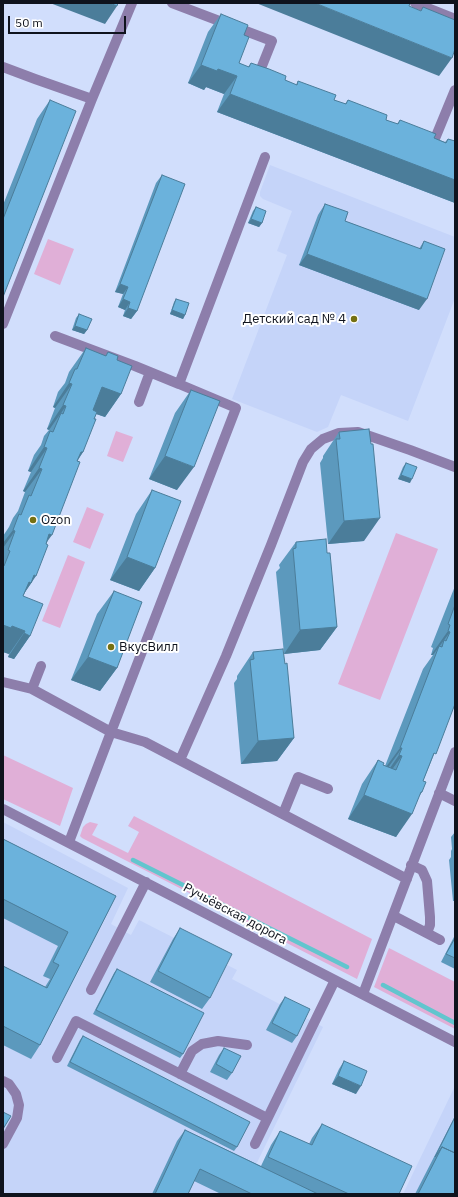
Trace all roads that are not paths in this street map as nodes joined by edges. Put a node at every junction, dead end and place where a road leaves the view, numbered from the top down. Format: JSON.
{"nodes":[{"id":1,"x":132,"y":3,"type":"edge"},
{"id":2,"x":172,"y":3,"type":"edge"},
{"id":3,"x":415,"y":3,"type":"edge"},
{"id":4,"x":455,"y":18,"type":"edge"},
{"id":5,"x":3,"y":66,"type":"edge"},
{"id":6,"x":273,"y":81,"type":"edge"},
{"id":7,"x":455,"y":90,"type":"edge"},
{"id":8,"x":92,"y":99,"type":"junction"},
{"id":9,"x":434,"y":141,"type":"edge"},
{"id":10,"x":265,"y":157,"type":"dead end"},
{"id":11,"x":3,"y":324,"type":"edge"},
{"id":12,"x":55,"y":336,"type":"dead end"},
{"id":13,"x":150,"y":372,"type":"junction"},
{"id":14,"x":179,"y":384,"type":"junction"},
{"id":15,"x":139,"y":402,"type":"dead end"},
{"id":16,"x":455,"y":467,"type":"edge"},
{"id":17,"x":41,"y":666,"type":"dead end"},
{"id":18,"x":3,"y":682,"type":"edge"},
{"id":19,"x":32,"y":689,"type":"junction"},
{"id":20,"x":111,"y":732,"type":"junction"},
{"id":21,"x":455,"y":752,"type":"edge"},
{"id":22,"x":180,"y":760,"type":"junction"},
{"id":23,"x":328,"y":789,"type":"dead end"},
{"id":24,"x":439,"y":793,"type":"junction"},
{"id":25,"x":455,"y":800,"type":"edge"},
{"id":26,"x":3,"y":809,"type":"edge"},
{"id":27,"x":283,"y":814,"type":"junction"},
{"id":28,"x":69,"y":842,"type":"junction"},
{"id":29,"x":411,"y":865,"type":"junction"},
{"id":30,"x":406,"y":879,"type":"junction"},
{"id":31,"x":146,"y":882,"type":"junction"},
{"id":32,"x":394,"y":916,"type":"junction"},
{"id":33,"x":427,"y":933,"type":"junction"},
{"id":34,"x":440,"y":940,"type":"dead end"},
{"id":35,"x":335,"y":980,"type":"junction"},
{"id":36,"x":91,"y":990,"type":"dead end"},
{"id":37,"x":363,"y":994,"type":"junction"},
{"id":38,"x":455,"y":1042,"type":"edge"},
{"id":39,"x":247,"y":1045,"type":"dead end"},
{"id":40,"x":57,"y":1058,"type":"dead end"},
{"id":41,"x":180,"y":1074,"type":"junction"},
{"id":42,"x":3,"y":1081,"type":"edge"},
{"id":43,"x":267,"y":1118,"type":"junction"},
{"id":44,"x":3,"y":1144,"type":"edge"},
{"id":45,"x":254,"y":1144,"type":"dead end"}],
"edges":[{"from":1,"to":8,"type":"street"},
{"from":2,"to":6,"type":"street"},
{"from":3,"to":4,"type":"street"},
{"from":5,"to":8,"type":"street"},
{"from":7,"to":9,"type":"street"},
{"from":8,"to":11,"type":"street"},
{"from":10,"to":14,"type":"street"},
{"from":12,"to":13,"type":"street"},
{"from":13,"to":14,"type":"street"},
{"from":13,"to":15,"type":"street"},
{"from":14,"to":20,"type":"street"},
{"from":16,"to":22,"type":"street"},
{"from":17,"to":19,"type":"street"},
{"from":18,"to":19,"type":"street"},
{"from":19,"to":20,"type":"street"},
{"from":20,"to":22,"type":"street"},
{"from":20,"to":28,"type":"street"},
{"from":21,"to":24,"type":"street"},
{"from":22,"to":27,"type":"street"},
{"from":23,"to":27,"type":"street"},
{"from":24,"to":25,"type":"street"},
{"from":24,"to":29,"type":"street"},
{"from":26,"to":28,"type":"street","name":"Ручьёвская дорога"},
{"from":27,"to":30,"type":"street"},
{"from":28,"to":31,"type":"street","name":"Ручьёвская дорога"},
{"from":29,"to":30,"type":"street"},
{"from":29,"to":33,"type":"street"},
{"from":30,"to":32,"type":"street"},
{"from":31,"to":35,"type":"street","name":"Ручьёвская дорога"},
{"from":31,"to":36,"type":"street"},
{"from":32,"to":33,"type":"street"},
{"from":32,"to":37,"type":"street"},
{"from":33,"to":34,"type":"street"},
{"from":35,"to":37,"type":"street","name":"Ручьёвская дорога"},
{"from":35,"to":43,"type":"street"},
{"from":37,"to":38,"type":"street","name":"Ручьёвская дорога"},
{"from":39,"to":41,"type":"street"},
{"from":40,"to":41,"type":"street"},
{"from":41,"to":43,"type":"street"},
{"from":42,"to":44,"type":"street"},
{"from":43,"to":45,"type":"street"}]}
